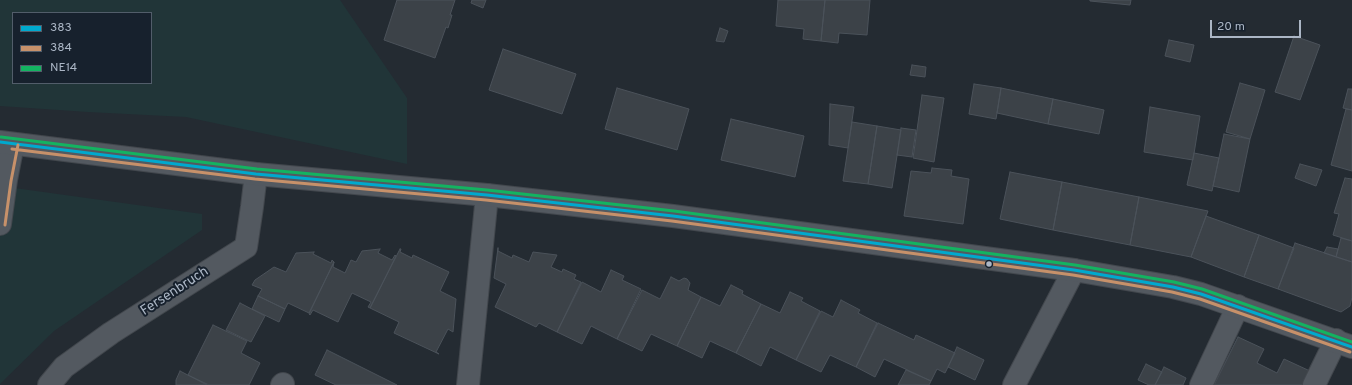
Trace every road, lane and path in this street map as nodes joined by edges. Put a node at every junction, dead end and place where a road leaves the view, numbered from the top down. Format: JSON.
{"nodes":[{"id":1,"x":6,"y":143,"type":"edge"},
{"id":2,"x":256,"y":174,"type":"junction"},
{"id":3,"x":488,"y":195,"type":"junction"},
{"id":4,"x":0,"y":224,"type":"edge"},
{"id":5,"x":1074,"y":270,"type":"junction"},
{"id":6,"x":1238,"y":306,"type":"junction"},
{"id":7,"x":1344,"y":343,"type":"edge"},
{"id":8,"x":49,"y":385,"type":"edge"},
{"id":9,"x":468,"y":385,"type":"edge"},
{"id":10,"x":1014,"y":385,"type":"edge"},
{"id":11,"x":1201,"y":385,"type":"edge"},
{"id":12,"x":1314,"y":385,"type":"edge"}],
"edges":[{"from":1,"to":2,"type":"street"},
{"from":1,"to":4,"type":"street"},
{"from":2,"to":3,"type":"street"},
{"from":2,"to":8,"type":"street","name":"Fersenbruch"},
{"from":3,"to":5,"type":"street"},
{"from":3,"to":9,"type":"street"},
{"from":5,"to":6,"type":"street"},
{"from":5,"to":10,"type":"street"},
{"from":6,"to":7,"type":"street"},
{"from":6,"to":11,"type":"street"},
{"from":7,"to":12,"type":"street"}]}
